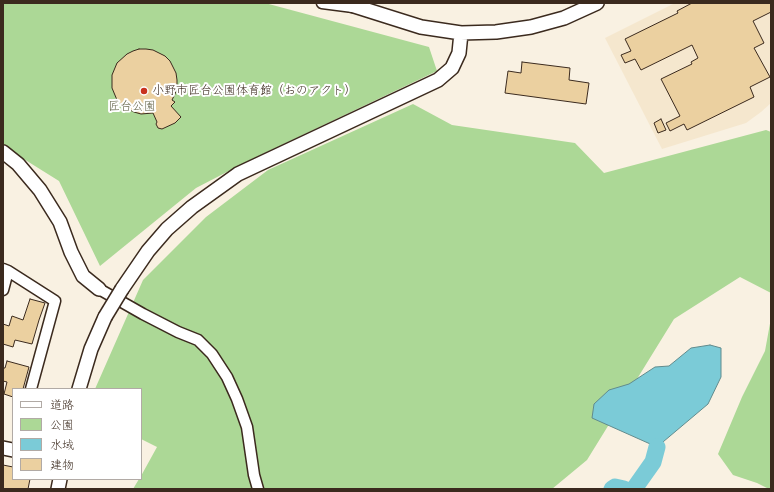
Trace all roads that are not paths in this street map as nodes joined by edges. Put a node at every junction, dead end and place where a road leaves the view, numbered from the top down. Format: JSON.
{"nodes":[{"id":1,"x":322,"y":3,"type":"edge"},
{"id":2,"x":345,"y":3,"type":"edge"},
{"id":3,"x":597,"y":3,"type":"edge"},
{"id":4,"x":357,"y":6,"type":"edge"},
{"id":5,"x":461,"y":33,"type":"junction"},
{"id":6,"x":3,"y":152,"type":"edge"},
{"id":7,"x":6,"y":270,"type":"edge"},
{"id":8,"x":99,"y":289,"type":"joint"},
{"id":9,"x":3,"y":290,"type":"edge"},
{"id":10,"x":31,"y":388,"type":"edge"},
{"id":11,"x":79,"y":388,"type":"edge"},
{"id":12,"x":258,"y":489,"type":"edge"}],
"edges":[{"from":1,"to":4,"type":"street"},
{"from":2,"to":4,"type":"street"},
{"from":3,"to":5,"type":"street"},
{"from":4,"to":5,"type":"street"},
{"from":5,"to":11,"type":"street","bridge":true},
{"from":6,"to":8,"type":"street"},
{"from":7,"to":9,"type":"street"},
{"from":7,"to":10,"type":"street"},
{"from":8,"to":12,"type":"street"}]}
